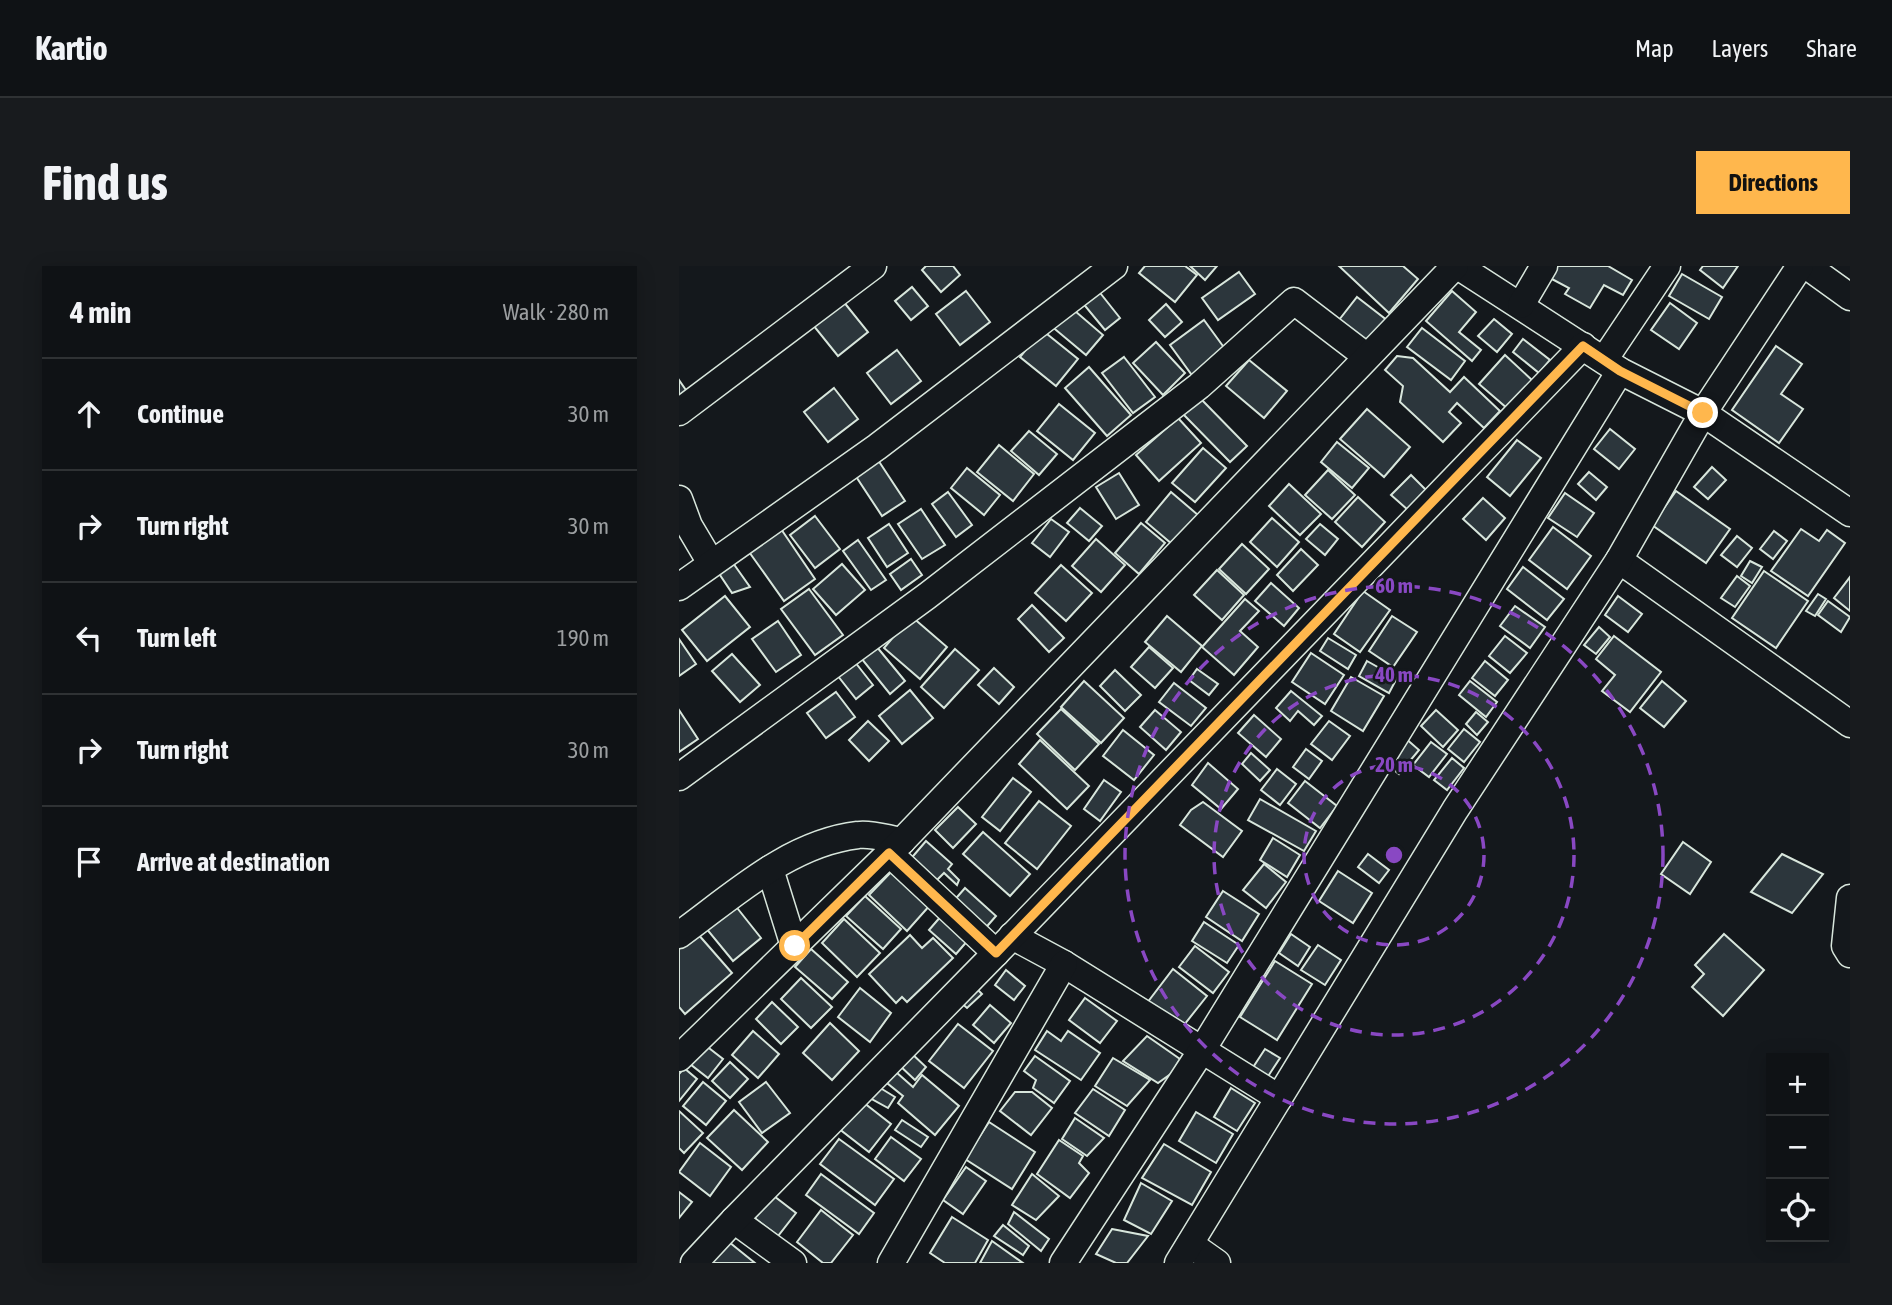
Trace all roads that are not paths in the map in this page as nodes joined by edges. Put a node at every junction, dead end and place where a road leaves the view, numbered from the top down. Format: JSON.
{"nodes":[{"id":1,"x":873,"y":266,"type":"edge"},
{"id":2,"x":1114,"y":266,"type":"edge"},
{"id":3,"x":1456,"y":266,"type":"edge"},
{"id":4,"x":1544,"y":266,"type":"edge"},
{"id":5,"x":1667,"y":266,"type":"edge"},
{"id":6,"x":1800,"y":266,"type":"edge"},
{"id":7,"x":1807,"y":266,"type":"edge"},
{"id":8,"x":1850,"y":297,"type":"edge"},
{"id":9,"x":1521,"y":305,"type":"junction"},
{"id":10,"x":1366,"y":356,"type":"junction"},
{"id":11,"x":1602,"y":359,"type":"junction"},
{"id":12,"x":679,"y":412,"type":"edge"},
{"id":13,"x":1703,"y":413,"type":"junction"},
{"id":14,"x":679,"y":499,"type":"edge"},
{"id":15,"x":1850,"y":513,"type":"edge"},
{"id":16,"x":1619,"y":560,"type":"junction"},
{"id":17,"x":711,"y":563,"type":"junction"},
{"id":18,"x":679,"y":587,"type":"edge"},
{"id":19,"x":1850,"y":724,"type":"edge"},
{"id":20,"x":679,"y":777,"type":"edge"},
{"id":21,"x":895,"y":847,"type":"junction"},
{"id":22,"x":770,"y":869,"type":"junction"},
{"id":23,"x":1850,"y":898,"type":"edge"},
{"id":24,"x":679,"y":935,"type":"edge"},
{"id":25,"x":1004,"y":945,"type":"junction"},
{"id":26,"x":795,"y":946,"type":"junction"},
{"id":27,"x":1850,"y":954,"type":"edge"},
{"id":28,"x":1064,"y":964,"type":"junction"},
{"id":29,"x":1202,"y":1050,"type":"junction"},
{"id":30,"x":679,"y":1058,"type":"edge"},
{"id":31,"x":1279,"y":1098,"type":"junction"},
{"id":32,"x":734,"y":1220,"type":"junction"},
{"id":33,"x":1184,"y":1254,"type":"edge"},
{"id":34,"x":694,"y":1263,"type":"edge"},
{"id":35,"x":793,"y":1263,"type":"edge"},
{"id":36,"x":891,"y":1263,"type":"edge"},
{"id":37,"x":1062,"y":1263,"type":"edge"},
{"id":38,"x":1217,"y":1263,"type":"edge"}],
"edges":[{"from":1,"to":12,"type":"street"},
{"from":2,"to":17,"type":"street"},
{"from":3,"to":9,"type":"street"},
{"from":3,"to":10,"type":"street"},
{"from":4,"to":9,"type":"street"},
{"from":5,"to":11,"type":"street"},
{"from":6,"to":13,"type":"street"},
{"from":7,"to":8,"type":"street"},
{"from":9,"to":11,"type":"street"},
{"from":10,"to":20,"type":"street"},
{"from":10,"to":21,"type":"street"},
{"from":11,"to":13,"type":"street"},
{"from":11,"to":25,"type":"street"},
{"from":11,"to":29,"type":"street"},
{"from":13,"to":15,"type":"street"},
{"from":13,"to":16,"type":"street"},
{"from":14,"to":17,"type":"street"},
{"from":16,"to":19,"type":"street"},
{"from":16,"to":31,"type":"street"},
{"from":17,"to":18,"type":"street"},
{"from":21,"to":22,"type":"street"},
{"from":21,"to":25,"type":"street"},
{"from":21,"to":26,"type":"street"},
{"from":22,"to":24,"type":"street"},
{"from":22,"to":26,"type":"street"},
{"from":23,"to":27,"type":"street"},
{"from":25,"to":28,"type":"street"},
{"from":25,"to":32,"type":"street"},
{"from":26,"to":30,"type":"street"},
{"from":28,"to":29,"type":"street"},
{"from":28,"to":36,"type":"street"},
{"from":29,"to":31,"type":"street"},
{"from":29,"to":37,"type":"street"},
{"from":31,"to":33,"type":"street"},
{"from":32,"to":34,"type":"street"},
{"from":32,"to":35,"type":"street"},
{"from":33,"to":38,"type":"street"}]}
